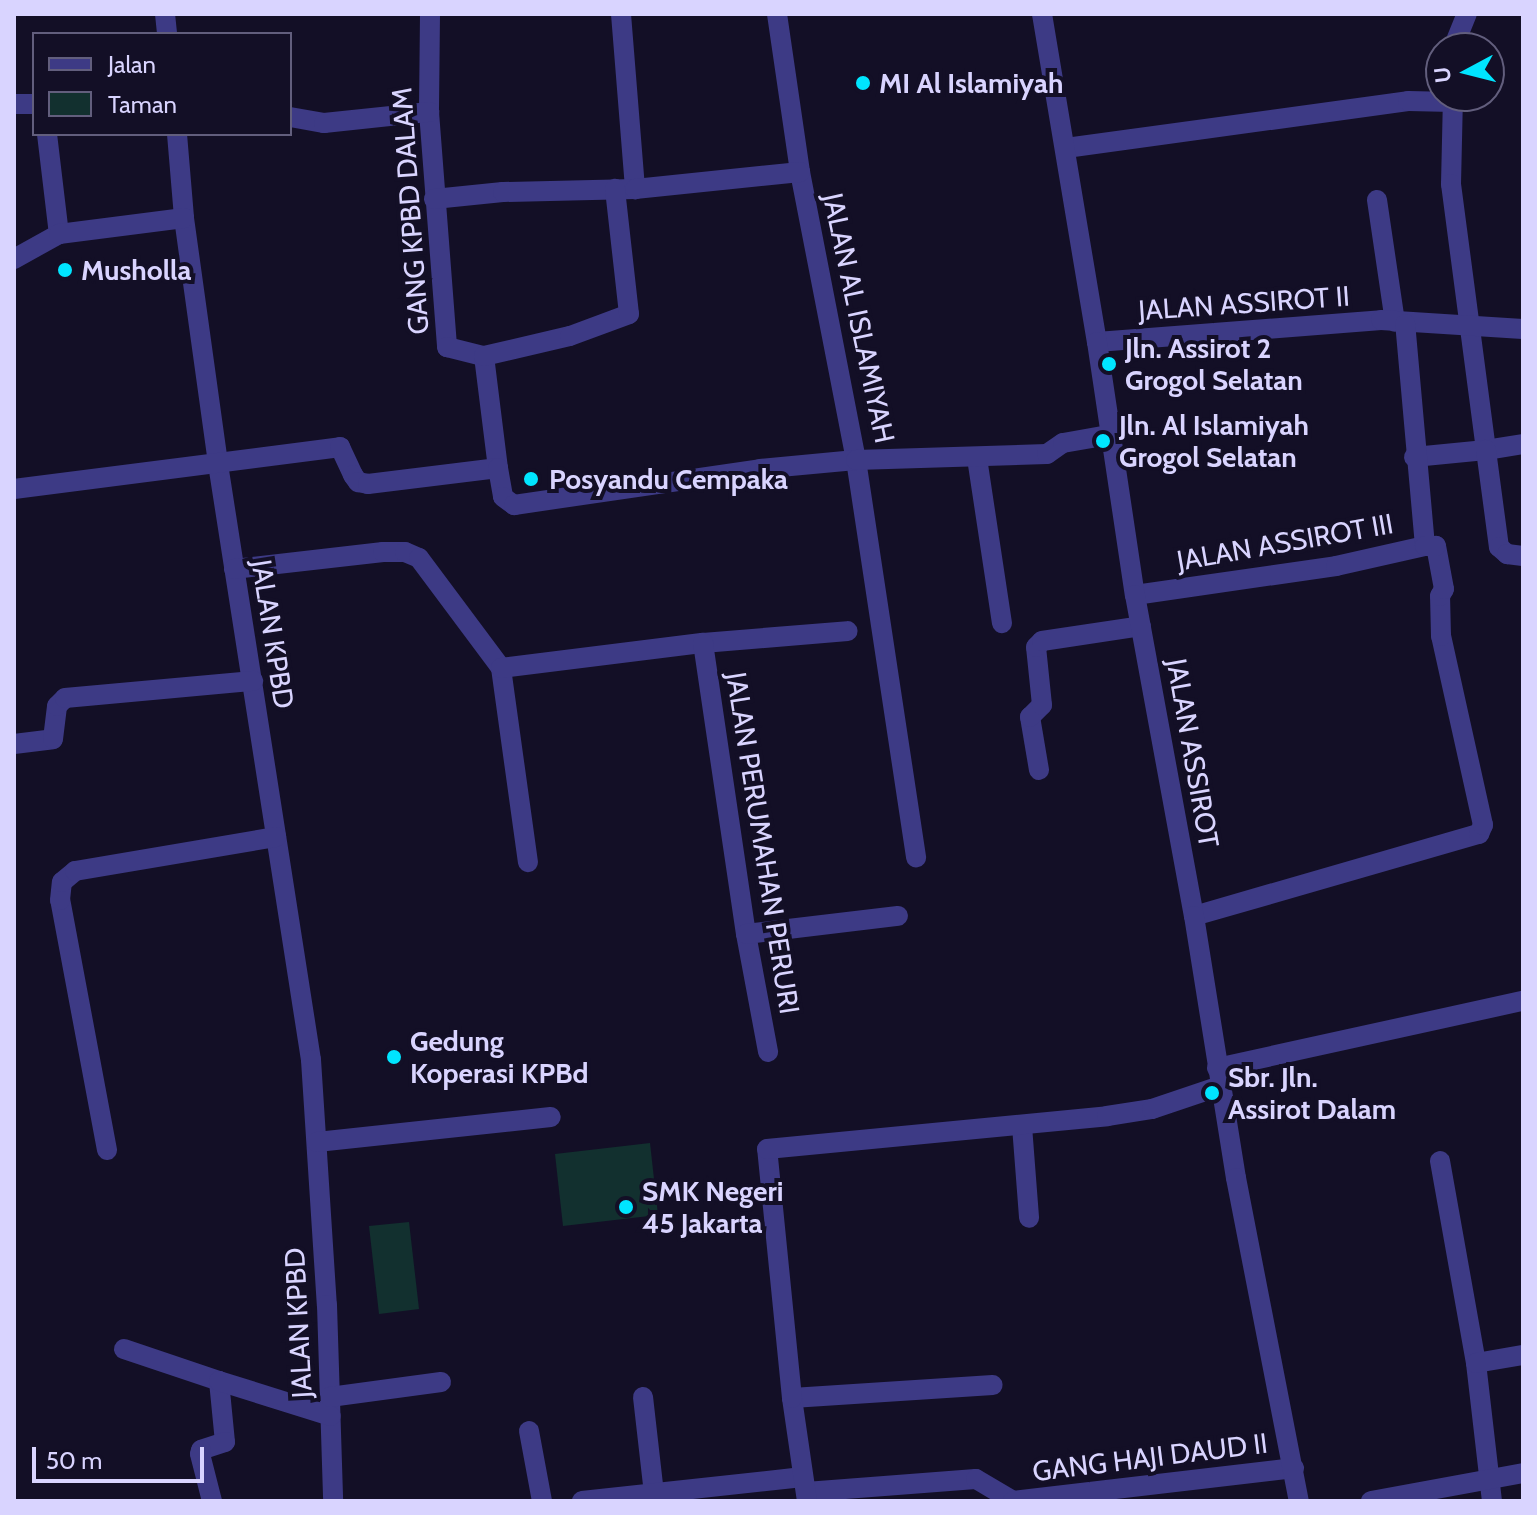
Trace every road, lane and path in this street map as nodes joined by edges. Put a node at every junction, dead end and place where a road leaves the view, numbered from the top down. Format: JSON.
{"nodes":[{"id":1,"x":430,"y":14,"type":"edge"},
{"id":2,"x":621,"y":14,"type":"edge"},
{"id":3,"x":777,"y":14,"type":"edge"},
{"id":4,"x":1042,"y":14,"type":"edge"},
{"id":5,"x":1425,"y":100,"type":"edge"},
{"id":6,"x":429,"y":112,"type":"junction"},
{"id":7,"x":1453,"y":112,"type":"edge"},
{"id":8,"x":292,"y":117,"type":"edge"},
{"id":9,"x":47,"y":136,"type":"edge"},
{"id":10,"x":177,"y":136,"type":"edge"},
{"id":11,"x":1066,"y":148,"type":"junction"},
{"id":12,"x":800,"y":172,"type":"junction"},
{"id":13,"x":625,"y":189,"type":"junction"},
{"id":14,"x":434,"y":199,"type":"junction"},
{"id":15,"x":1377,"y":200,"type":"dead end"},
{"id":16,"x":184,"y":218,"type":"junction"},
{"id":17,"x":59,"y":234,"type":"junction"},
{"id":18,"x":14,"y":259,"type":"edge"},
{"id":19,"x":1400,"y":323,"type":"junction"},
{"id":20,"x":1471,"y":328,"type":"junction"},
{"id":21,"x":1523,"y":329,"type":"edge"},
{"id":22,"x":1097,"y":342,"type":"junction"},
{"id":23,"x":484,"y":356,"type":"junction"},
{"id":24,"x":1109,"y":435,"type":"junction"},
{"id":25,"x":1523,"y":444,"type":"edge"},
{"id":26,"x":1486,"y":450,"type":"junction"},
{"id":27,"x":1414,"y":457,"type":"junction"},
{"id":28,"x":977,"y":458,"type":"junction"},
{"id":29,"x":856,"y":460,"type":"junction"},
{"id":30,"x":218,"y":464,"type":"junction"},
{"id":31,"x":498,"y":468,"type":"junction"},
{"id":32,"x":14,"y":489,"type":"edge"},
{"id":33,"x":1425,"y":546,"type":"junction"},
{"id":34,"x":1523,"y":556,"type":"edge"},
{"id":35,"x":234,"y":569,"type":"junction"},
{"id":36,"x":1135,"y":595,"type":"junction"},
{"id":37,"x":1002,"y":623,"type":"dead end"},
{"id":38,"x":1141,"y":626,"type":"junction"},
{"id":39,"x":848,"y":631,"type":"dead end"},
{"id":40,"x":703,"y":643,"type":"junction"},
{"id":41,"x":501,"y":668,"type":"junction"},
{"id":42,"x":253,"y":681,"type":"junction"},
{"id":43,"x":14,"y":744,"type":"edge"},
{"id":44,"x":1039,"y":770,"type":"dead end"},
{"id":45,"x":276,"y":837,"type":"junction"},
{"id":46,"x":916,"y":857,"type":"dead end"},
{"id":47,"x":528,"y":862,"type":"dead end"},
{"id":48,"x":898,"y":916,"type":"dead end"},
{"id":49,"x":1194,"y":916,"type":"junction"},
{"id":50,"x":746,"y":934,"type":"junction"},
{"id":51,"x":1523,"y":1001,"type":"edge"},
{"id":52,"x":768,"y":1052,"type":"dead end"},
{"id":53,"x":1219,"y":1077,"type":"junction"},
{"id":54,"x":551,"y":1117,"type":"dead end"},
{"id":55,"x":1022,"y":1126,"type":"junction"},
{"id":56,"x":317,"y":1142,"type":"junction"},
{"id":57,"x":107,"y":1150,"type":"dead end"},
{"id":58,"x":1440,"y":1161,"type":"dead end"},
{"id":59,"x":1029,"y":1218,"type":"dead end"},
{"id":60,"x":124,"y":1349,"type":"dead end"},
{"id":61,"x":1523,"y":1355,"type":"edge"},
{"id":62,"x":1476,"y":1363,"type":"junction"},
{"id":63,"x":219,"y":1381,"type":"junction"},
{"id":64,"x":441,"y":1382,"type":"dead end"},
{"id":65,"x":993,"y":1385,"type":"dead end"},
{"id":66,"x":643,"y":1397,"type":"dead end"},
{"id":67,"x":792,"y":1398,"type":"junction"},
{"id":68,"x":330,"y":1402,"type":"junction"},
{"id":69,"x":529,"y":1431,"type":"dead end"},
{"id":70,"x":1294,"y":1468,"type":"junction"},
{"id":71,"x":1523,"y":1473,"type":"edge"},
{"id":72,"x":1489,"y":1479,"type":"junction"},
{"id":73,"x":805,"y":1490,"type":"edge"},
{"id":74,"x":654,"y":1493,"type":"junction"},
{"id":75,"x":212,"y":1501,"type":"edge"},
{"id":76,"x":333,"y":1501,"type":"edge"},
{"id":77,"x":542,"y":1501,"type":"edge"},
{"id":78,"x":582,"y":1501,"type":"edge"},
{"id":79,"x":1299,"y":1501,"type":"edge"},
{"id":80,"x":1371,"y":1501,"type":"edge"},
{"id":81,"x":1492,"y":1501,"type":"edge"}],
"edges":[{"from":1,"to":6,"type":"street","name":"GANG KPBD DALAM"},
{"from":2,"to":13,"type":"street"},
{"from":3,"to":12,"type":"street","name":"JALAN AL ISLAMIYAH"},
{"from":4,"to":11,"type":"street","name":"JALAN ASSIROT"},
{"from":5,"to":11,"type":"street"},
{"from":6,"to":8,"type":"street"},
{"from":6,"to":14,"type":"street","name":"GANG KPBD DALAM"},
{"from":7,"to":20,"type":"street"},
{"from":9,"to":17,"type":"street"},
{"from":10,"to":16,"type":"street","name":"JALAN KPBD"},
{"from":11,"to":22,"type":"street","name":"JALAN ASSIROT"},
{"from":12,"to":13,"type":"street","name":"JALAN AL ISLAMIYAH"},
{"from":12,"to":29,"type":"street","name":"JALAN AL ISLAMIYAH"},
{"from":13,"to":14,"type":"street","name":"JALAN AL ISLAMIYAH"},
{"from":13,"to":23,"type":"street"},
{"from":14,"to":23,"type":"street","name":"GANG KPBD DALAM"},
{"from":15,"to":19,"type":"street","name":"JALAN ASSIROT III"},
{"from":16,"to":17,"type":"street"},
{"from":16,"to":30,"type":"street","name":"JALAN KPBD"},
{"from":17,"to":18,"type":"street"},
{"from":19,"to":20,"type":"street","name":"JALAN ASSIROT II"},
{"from":19,"to":22,"type":"street","name":"JALAN ASSIROT II"},
{"from":19,"to":27,"type":"street","name":"JALAN ASSIROT III"},
{"from":20,"to":21,"type":"street","name":"JALAN ASSIROT II"},
{"from":20,"to":26,"type":"street"},
{"from":22,"to":24,"type":"street","name":"JALAN ASSIROT"},
{"from":23,"to":31,"type":"street"},
{"from":24,"to":28,"type":"street","name":"JALAN AL ISLAMIYAH"},
{"from":24,"to":36,"type":"street","name":"JALAN ASSIROT"},
{"from":25,"to":26,"type":"street"},
{"from":26,"to":27,"type":"street"},
{"from":26,"to":34,"type":"street"},
{"from":27,"to":33,"type":"street","name":"JALAN ASSIROT III"},
{"from":28,"to":29,"type":"street","name":"JALAN AL ISLAMIYAH"},
{"from":28,"to":37,"type":"street"},
{"from":29,"to":31,"type":"street"},
{"from":29,"to":46,"type":"street"},
{"from":30,"to":31,"type":"street"},
{"from":30,"to":32,"type":"street"},
{"from":30,"to":35,"type":"street","name":"JALAN KPBD"},
{"from":33,"to":36,"type":"street","name":"JALAN ASSIROT III"},
{"from":33,"to":49,"type":"street"},
{"from":35,"to":41,"type":"street"},
{"from":35,"to":42,"type":"street","name":"JALAN KPBD"},
{"from":36,"to":38,"type":"street","name":"JALAN ASSIROT"},
{"from":38,"to":44,"type":"street"},
{"from":38,"to":49,"type":"street","name":"JALAN ASSIROT"},
{"from":39,"to":40,"type":"street","name":"JALAN PERUMAHAN PERURI"},
{"from":40,"to":41,"type":"street","name":"JALAN PERUMAHAN PERURI"},
{"from":40,"to":50,"type":"street","name":"JALAN PERUMAHAN PERURI"},
{"from":41,"to":47,"type":"street"},
{"from":42,"to":43,"type":"street"},
{"from":42,"to":45,"type":"street","name":"JALAN KPBD"},
{"from":45,"to":56,"type":"street","name":"JALAN KPBD"},
{"from":45,"to":57,"type":"street"},
{"from":48,"to":50,"type":"street"},
{"from":49,"to":53,"type":"street","name":"JALAN ASSIROT"},
{"from":50,"to":52,"type":"street","name":"JALAN PERUMAHAN PERURI"},
{"from":51,"to":53,"type":"street"},
{"from":53,"to":55,"type":"street"},
{"from":53,"to":70,"type":"street","name":"JALAN ASSIROT"},
{"from":54,"to":56,"type":"street"},
{"from":55,"to":59,"type":"street"},
{"from":55,"to":67,"type":"street"},
{"from":56,"to":68,"type":"street","name":"JALAN KPBD"},
{"from":58,"to":62,"type":"street"},
{"from":60,"to":63,"type":"street"},
{"from":61,"to":62,"type":"street"},
{"from":62,"to":72,"type":"street"},
{"from":63,"to":68,"type":"street"},
{"from":63,"to":75,"type":"street"},
{"from":64,"to":68,"type":"street"},
{"from":65,"to":67,"type":"street"},
{"from":66,"to":74,"type":"street"},
{"from":67,"to":73,"type":"street"},
{"from":68,"to":76,"type":"street","name":"JALAN KPBD"},
{"from":69,"to":77,"type":"street"},
{"from":70,"to":73,"type":"street","name":"GANG HAJI DAUD II"},
{"from":70,"to":79,"type":"street","name":"JALAN ASSIROT"},
{"from":71,"to":72,"type":"street"},
{"from":72,"to":80,"type":"street"},
{"from":72,"to":81,"type":"street"},
{"from":73,"to":74,"type":"street","name":"GANG HAJI DAUD II"},
{"from":74,"to":78,"type":"street","name":"GANG HAJI DAUD II"}]}
